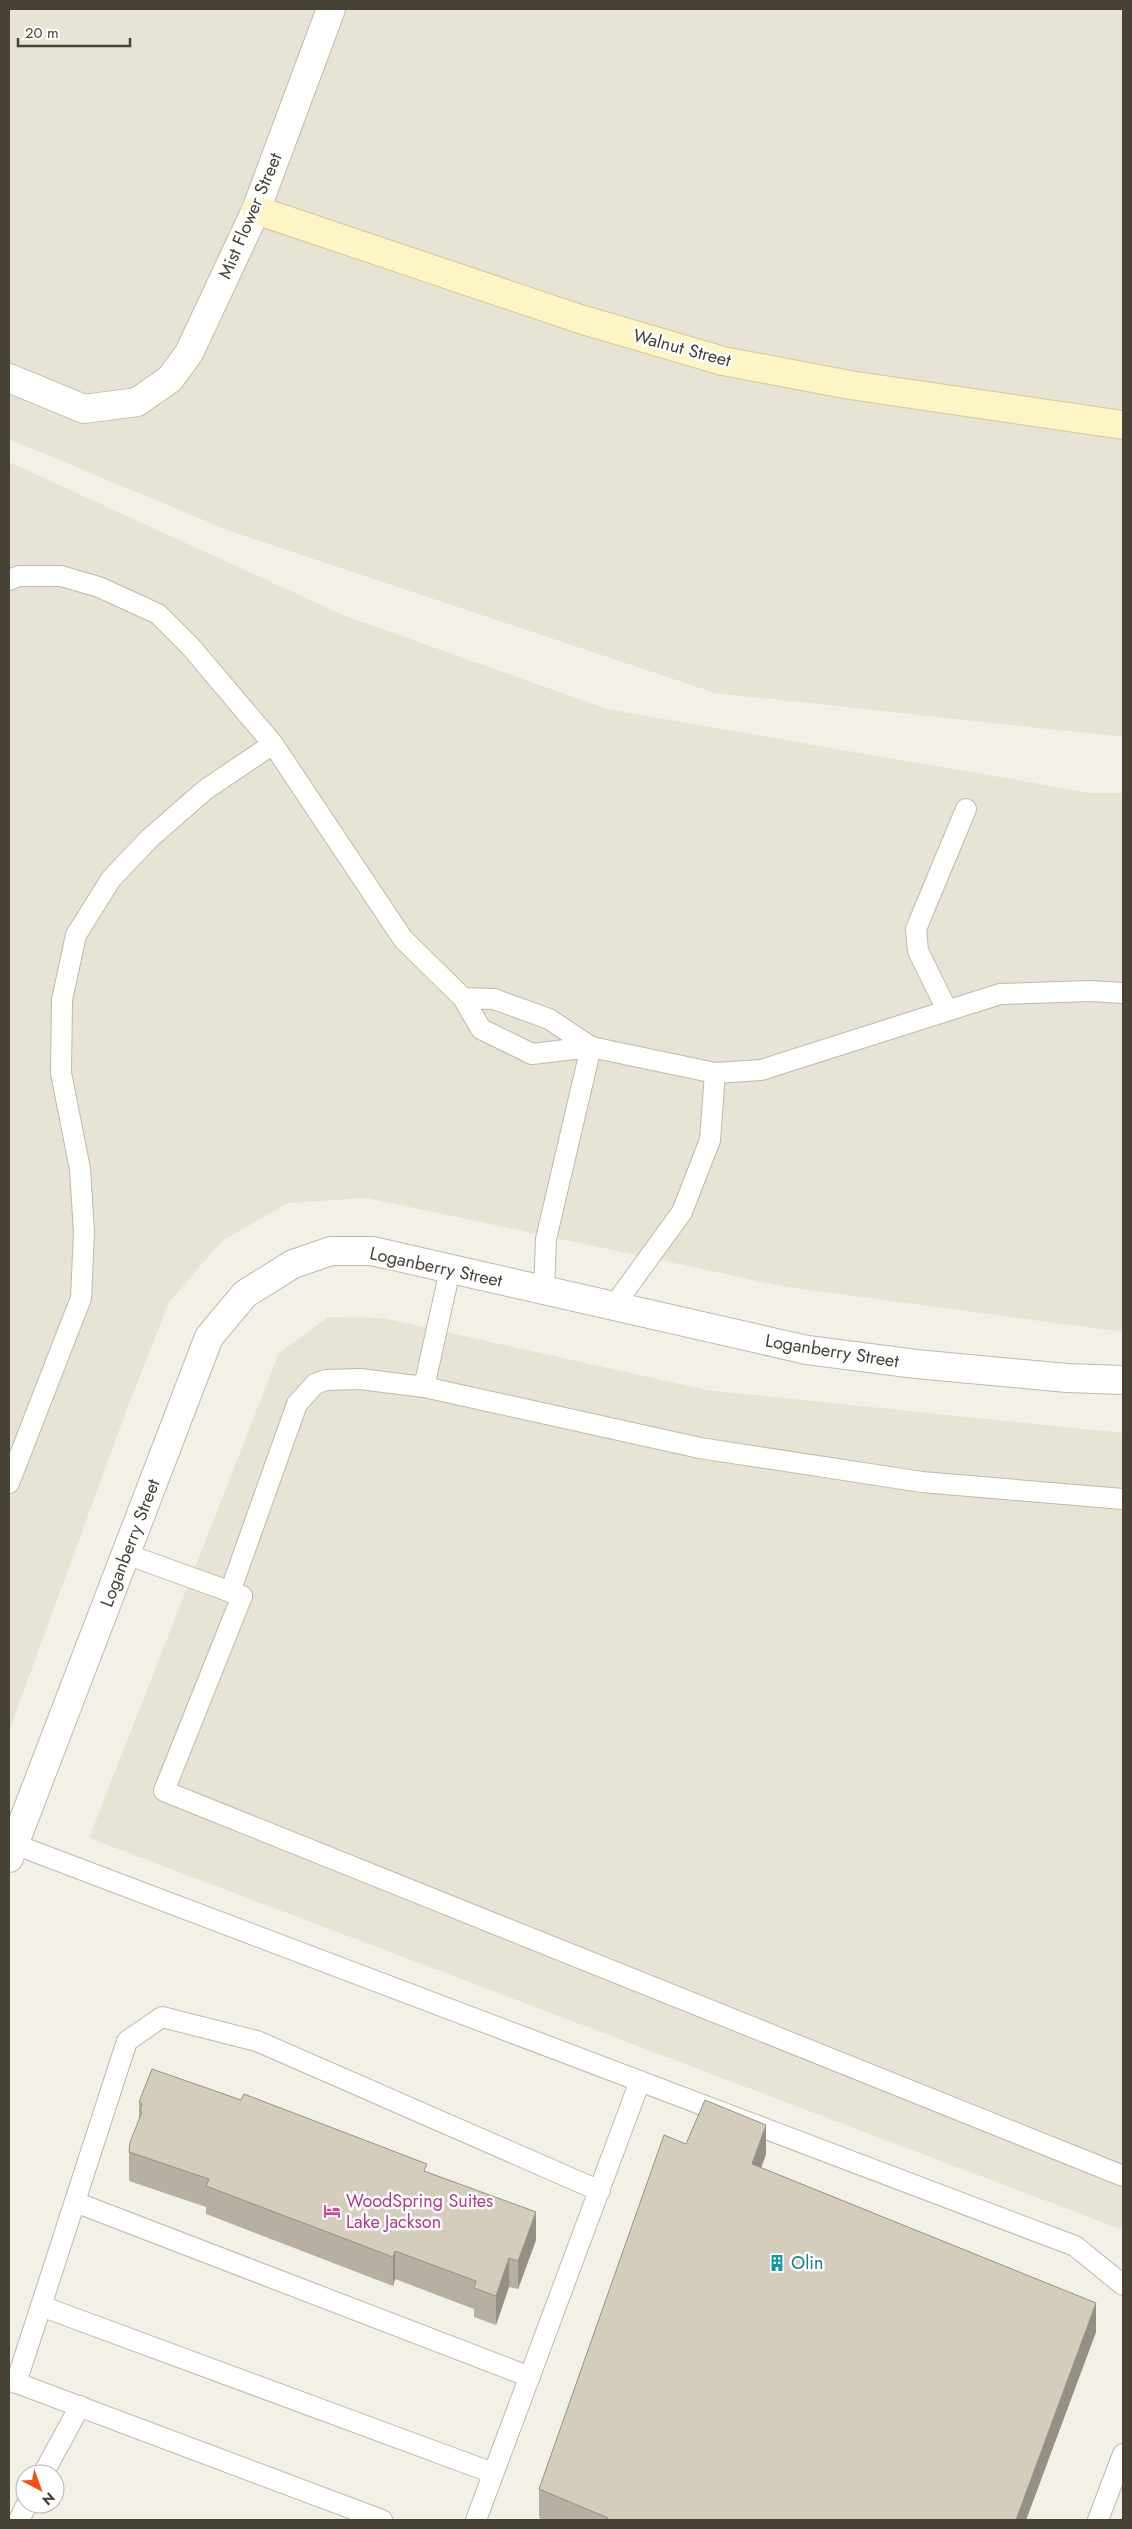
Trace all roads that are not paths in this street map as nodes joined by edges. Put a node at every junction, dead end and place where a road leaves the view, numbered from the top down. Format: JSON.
{"nodes":[{"id":1,"x":331,"y":9,"type":"edge"},
{"id":2,"x":256,"y":210,"type":"junction"},
{"id":3,"x":9,"y":378,"type":"edge"},
{"id":4,"x":1123,"y":425,"type":"edge"},
{"id":5,"x":9,"y":580,"type":"edge"},
{"id":6,"x":273,"y":744,"type":"junction"},
{"id":7,"x":966,"y":809,"type":"dead end"},
{"id":8,"x":1123,"y":993,"type":"edge"},
{"id":9,"x":462,"y":998,"type":"junction"},
{"id":10,"x":947,"y":1010,"type":"junction"},
{"id":11,"x":590,"y":1047,"type":"junction"},
{"id":12,"x":715,"y":1073,"type":"junction"},
{"id":13,"x":450,"y":1270,"type":"junction"},
{"id":14,"x":544,"y":1291,"type":"junction"},
{"id":15,"x":613,"y":1307,"type":"junction"},
{"id":16,"x":1123,"y":1380,"type":"edge"},
{"id":17,"x":424,"y":1387,"type":"junction"},
{"id":18,"x":9,"y":1483,"type":"edge"},
{"id":19,"x":1123,"y":1499,"type":"edge"},
{"id":20,"x":126,"y":1554,"type":"junction"},
{"id":21,"x":230,"y":1592,"type":"junction"},
{"id":22,"x":12,"y":1851,"type":"edge"},
{"id":23,"x":640,"y":2081,"type":"junction"},
{"id":24,"x":1123,"y":2176,"type":"edge"},
{"id":25,"x":600,"y":2190,"type":"junction"},
{"id":26,"x":75,"y":2202,"type":"junction"},
{"id":27,"x":1123,"y":2286,"type":"edge"},
{"id":28,"x":41,"y":2306,"type":"junction"},
{"id":29,"x":530,"y":2376,"type":"junction"},
{"id":30,"x":13,"y":2381,"type":"edge"},
{"id":31,"x":80,"y":2406,"type":"junction"},
{"id":32,"x":1123,"y":2454,"type":"edge"},
{"id":33,"x":48,"y":2464,"type":"edge"},
{"id":34,"x":493,"y":2473,"type":"junction"},
{"id":35,"x":382,"y":2520,"type":"edge"},
{"id":36,"x":476,"y":2520,"type":"edge"},
{"id":37,"x":1098,"y":2520,"type":"edge"}],
"edges":[{"from":1,"to":2,"type":"street","name":"Mist Flower Street"},
{"from":2,"to":3,"type":"street","name":"Mist Flower Street"},
{"from":2,"to":4,"type":"street","name":"Walnut Street"},
{"from":5,"to":6,"type":"lane"},
{"from":6,"to":9,"type":"lane"},
{"from":6,"to":18,"type":"lane"},
{"from":7,"to":10,"type":"lane"},
{"from":8,"to":10,"type":"lane"},
{"from":9,"to":11,"type":"lane"},
{"from":9,"to":11,"type":"lane"},
{"from":10,"to":12,"type":"lane"},
{"from":11,"to":12,"type":"lane"},
{"from":11,"to":14,"type":"lane"},
{"from":12,"to":15,"type":"lane"},
{"from":13,"to":14,"type":"street","name":"Loganberry Street"},
{"from":13,"to":17,"type":"lane"},
{"from":13,"to":20,"type":"street","name":"Loganberry Street"},
{"from":14,"to":15,"type":"street","name":"Loganberry Street"},
{"from":15,"to":16,"type":"street","name":"Loganberry Street"},
{"from":17,"to":19,"type":"lane"},
{"from":17,"to":21,"type":"lane"},
{"from":20,"to":21,"type":"lane"},
{"from":20,"to":22,"type":"street","name":"Loganberry Street"},
{"from":21,"to":24,"type":"lane"},
{"from":22,"to":23,"type":"lane"},
{"from":23,"to":25,"type":"lane"},
{"from":23,"to":27,"type":"lane"},
{"from":25,"to":26,"type":"lane"},
{"from":25,"to":29,"type":"lane"},
{"from":26,"to":28,"type":"lane"},
{"from":26,"to":29,"type":"lane"},
{"from":28,"to":30,"type":"lane"},
{"from":28,"to":34,"type":"lane"},
{"from":29,"to":34,"type":"lane"},
{"from":30,"to":31,"type":"lane"},
{"from":31,"to":33,"type":"lane"},
{"from":31,"to":35,"type":"lane"},
{"from":32,"to":37,"type":"lane"},
{"from":34,"to":36,"type":"lane"}]}
